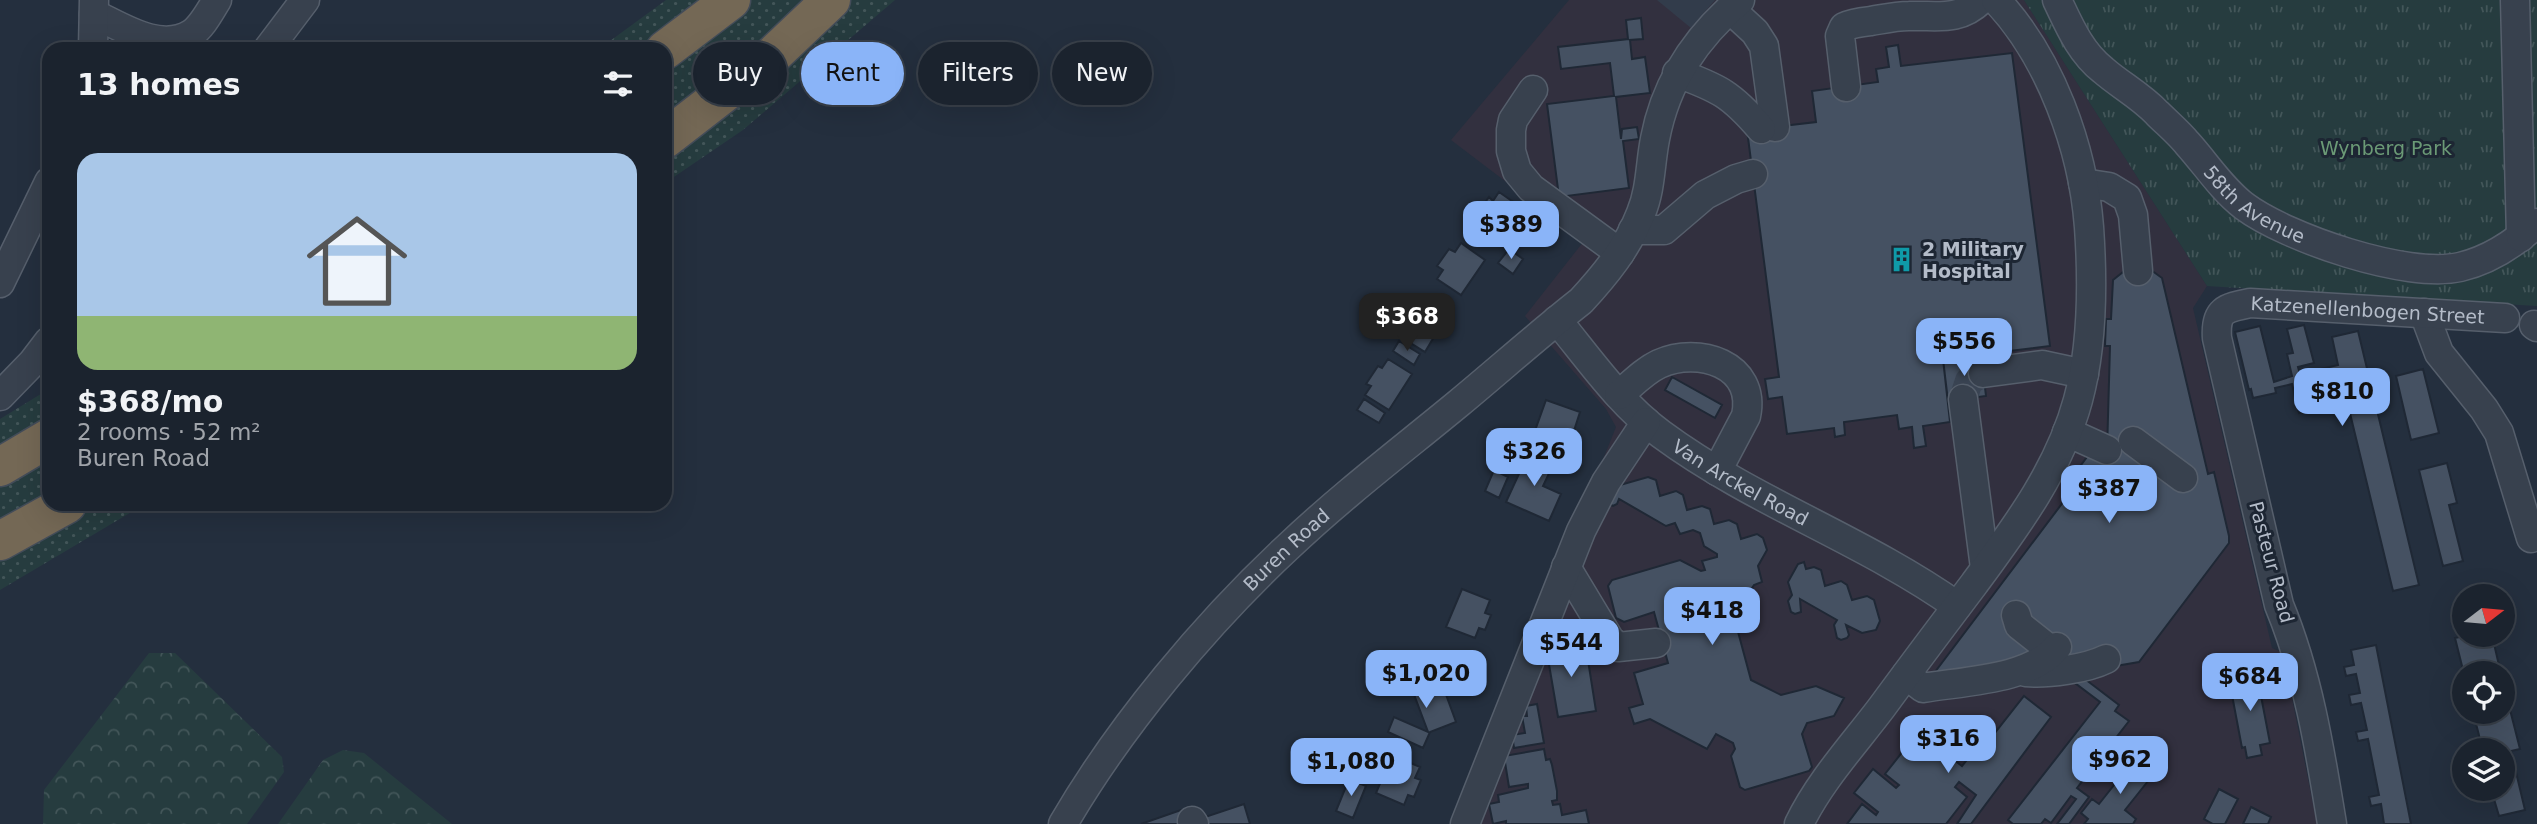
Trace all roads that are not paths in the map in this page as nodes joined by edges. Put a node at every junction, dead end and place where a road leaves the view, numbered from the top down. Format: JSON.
{"nodes":[{"id":1,"x":218,"y":0,"type":"edge"},
{"id":2,"x":305,"y":0,"type":"edge"},
{"id":3,"x":732,"y":0,"type":"edge"},
{"id":4,"x":831,"y":0,"type":"edge"},
{"id":5,"x":1981,"y":0,"type":"edge"},
{"id":6,"x":1996,"y":0,"type":"edge"},
{"id":7,"x":2057,"y":0,"type":"edge"},
{"id":8,"x":2515,"y":0,"type":"edge"},
{"id":9,"x":1735,"y":4,"type":"edge"},
{"id":10,"x":94,"y":7,"type":"edge"},
{"id":11,"x":93,"y":42,"type":"edge"},
{"id":12,"x":273,"y":42,"type":"edge"},
{"id":13,"x":672,"y":45,"type":"edge"},
{"id":14,"x":1677,"y":74,"type":"junction"},
{"id":15,"x":1846,"y":87,"type":"dead end"},
{"id":16,"x":1534,"y":90,"type":"dead end"},
{"id":17,"x":672,"y":134,"type":"edge"},
{"id":18,"x":1753,"y":174,"type":"dead end"},
{"id":19,"x":2083,"y":183,"type":"junction"},
{"id":20,"x":42,"y":196,"type":"edge"},
{"id":21,"x":2529,"y":230,"type":"edge"},
{"id":22,"x":1627,"y":241,"type":"junction"},
{"id":23,"x":2138,"y":271,"type":"dead end"},
{"id":24,"x":0,"y":283,"type":"edge"},
{"id":25,"x":2231,"y":307,"type":"joint"},
{"id":26,"x":2424,"y":313,"type":"junction"},
{"id":27,"x":2505,"y":318,"type":"dead end"},
{"id":28,"x":1557,"y":320,"type":"junction"},
{"id":29,"x":42,"y":350,"type":"edge"},
{"id":30,"x":1983,"y":373,"type":"tunnel mouth"},
{"id":31,"x":2084,"y":373,"type":"junction"},
{"id":32,"x":1619,"y":395,"type":"junction"},
{"id":33,"x":0,"y":396,"type":"edge"},
{"id":34,"x":1963,"y":398,"type":"tunnel mouth"},
{"id":35,"x":1646,"y":422,"type":"junction"},
{"id":36,"x":2067,"y":432,"type":"junction"},
{"id":37,"x":42,"y":442,"type":"edge"},
{"id":38,"x":0,"y":467,"type":"edge"},
{"id":39,"x":1717,"y":471,"type":"junction"},
{"id":40,"x":2183,"y":478,"type":"dead end"},
{"id":41,"x":54,"y":511,"type":"edge"},
{"id":42,"x":2531,"y":538,"type":"dead end"},
{"id":43,"x":0,"y":541,"type":"edge"},
{"id":44,"x":1566,"y":567,"type":"junction"},
{"id":45,"x":1985,"y":568,"type":"junction"},
{"id":46,"x":1957,"y":606,"type":"junction"},
{"id":47,"x":2016,"y":615,"type":"dead end"},
{"id":48,"x":1656,"y":643,"type":"dead end"},
{"id":49,"x":2106,"y":659,"type":"dead end"},
{"id":50,"x":2023,"y":671,"type":"junction"},
{"id":51,"x":1906,"y":675,"type":"junction"},
{"id":52,"x":1063,"y":824,"type":"edge"},
{"id":53,"x":1465,"y":824,"type":"edge"},
{"id":54,"x":1799,"y":824,"type":"edge"},
{"id":55,"x":2332,"y":824,"type":"edge"}],
"edges":[{"from":1,"to":10,"type":"street"},
{"from":2,"to":12,"type":"street"},
{"from":3,"to":13,"type":"highway"},
{"from":4,"to":17,"type":"highway"},
{"from":5,"to":15,"type":"street"},
{"from":6,"to":19,"type":"street"},
{"from":7,"to":21,"type":"street","name":"58th Avenue"},
{"from":8,"to":21,"type":"street"},
{"from":9,"to":14,"type":"street","name":"Buren Road"},
{"from":9,"to":14,"type":"street"},
{"from":10,"to":11,"type":"street"},
{"from":14,"to":22,"type":"street","name":"Buren Road"},
{"from":16,"to":22,"type":"street"},
{"from":18,"to":22,"type":"street"},
{"from":19,"to":23,"type":"street"},
{"from":19,"to":31,"type":"street"},
{"from":20,"to":24,"type":"street"},
{"from":22,"to":28,"type":"street","name":"Buren Road"},
{"from":25,"to":26,"type":"street","name":"Katzenellenbogen Street"},
{"from":25,"to":55,"type":"street","name":"Pasteur Road"},
{"from":26,"to":27,"type":"street","name":"Katzenellenbogen Street"},
{"from":26,"to":42,"type":"street"},
{"from":28,"to":32,"type":"street","name":"Van Arckel Road"},
{"from":28,"to":52,"type":"street","name":"Buren Road"},
{"from":29,"to":33,"type":"street"},
{"from":30,"to":31,"type":"street"},
{"from":31,"to":36,"type":"street"},
{"from":32,"to":35,"type":"street","name":"Van Arckel Road"},
{"from":32,"to":39,"type":"street"},
{"from":34,"to":45,"type":"street"},
{"from":35,"to":39,"type":"street","name":"Van Arckel Road"},
{"from":35,"to":44,"type":"street"},
{"from":36,"to":40,"type":"street"},
{"from":36,"to":45,"type":"street"},
{"from":37,"to":38,"type":"highway"},
{"from":39,"to":46,"type":"street","name":"Van Arckel Road"},
{"from":41,"to":43,"type":"highway"},
{"from":44,"to":48,"type":"street"},
{"from":44,"to":53,"type":"street"},
{"from":45,"to":46,"type":"street"},
{"from":46,"to":51,"type":"street"},
{"from":47,"to":50,"type":"street"},
{"from":49,"to":50,"type":"street"},
{"from":50,"to":51,"type":"street"},
{"from":51,"to":54,"type":"street"}]}
